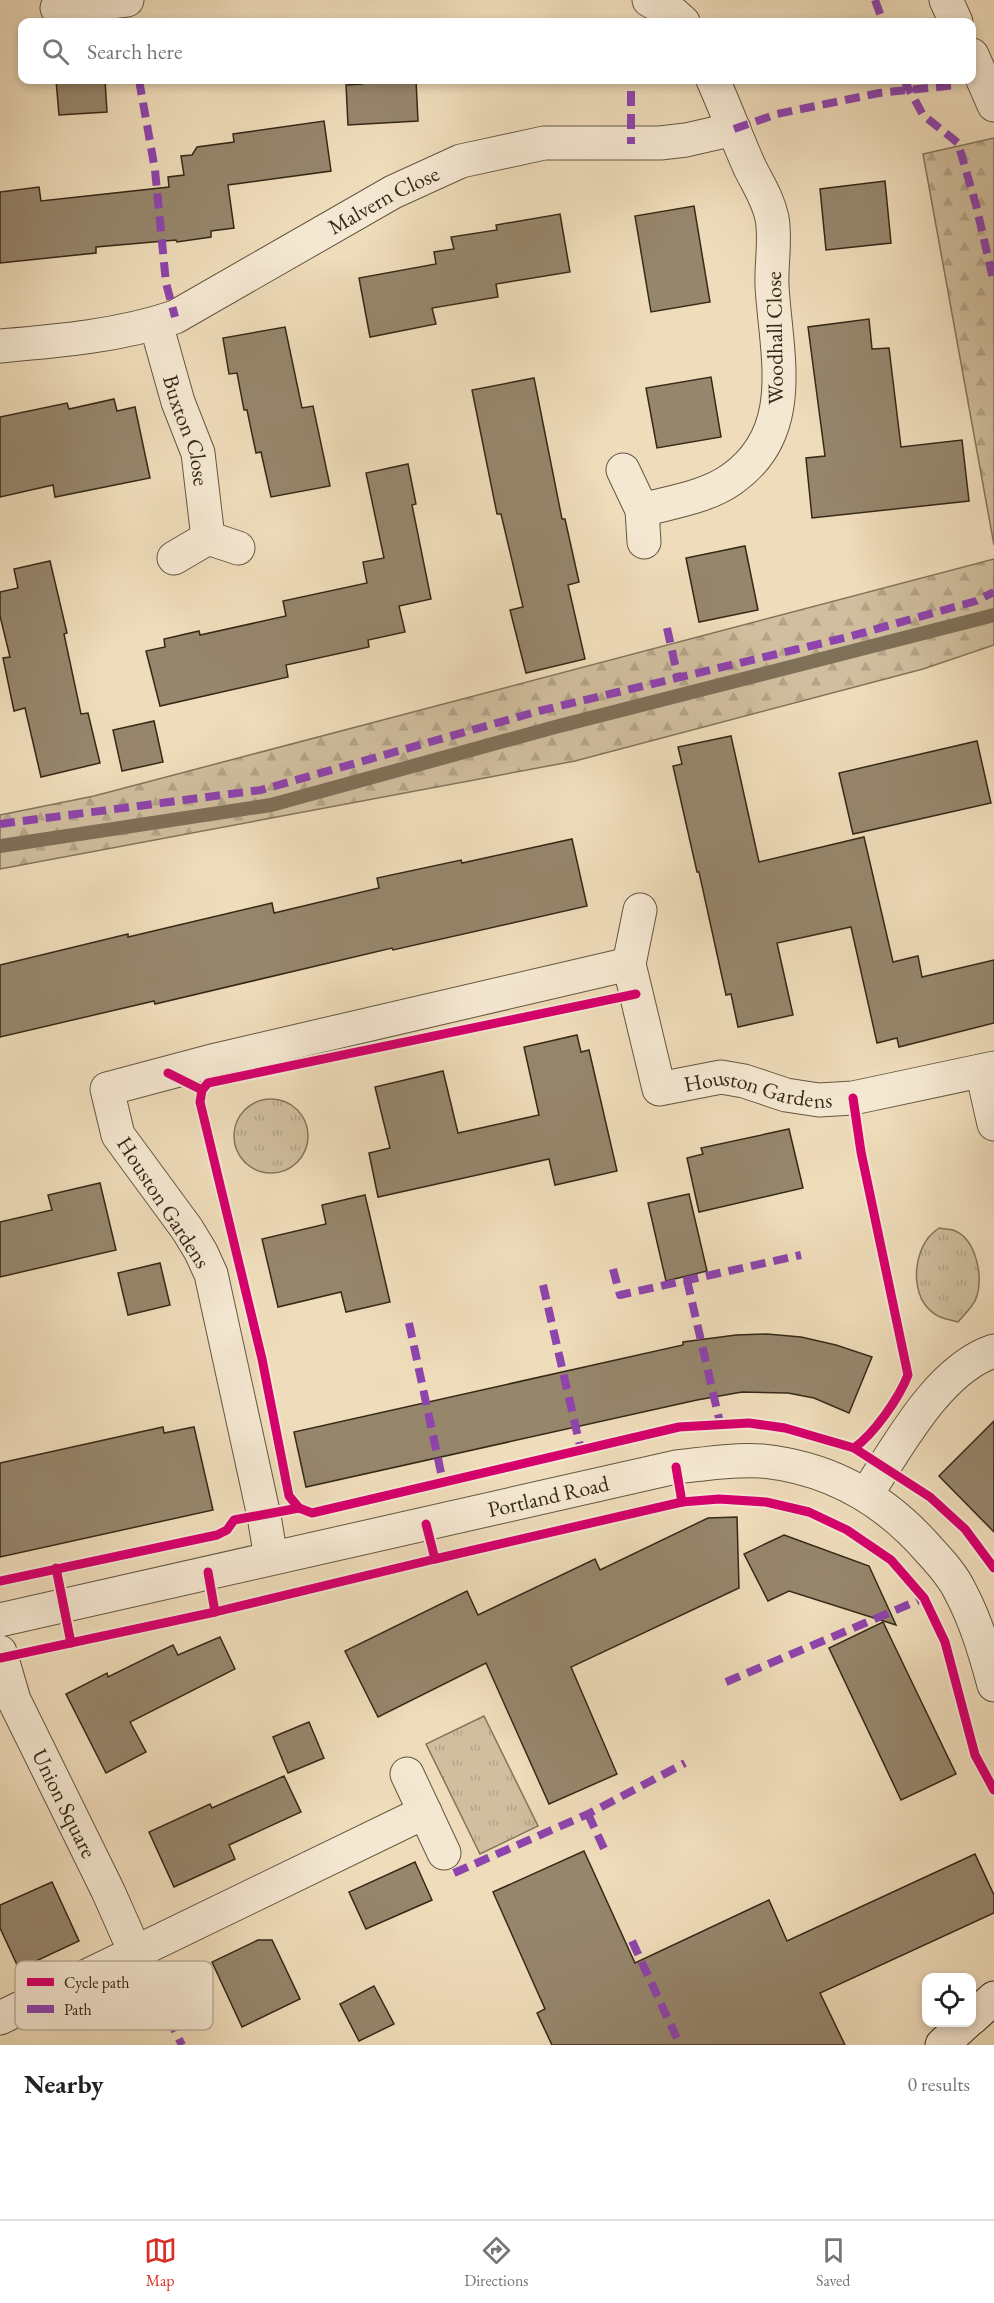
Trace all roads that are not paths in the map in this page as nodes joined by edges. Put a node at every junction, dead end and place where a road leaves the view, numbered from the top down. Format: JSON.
{"nodes":[{"id":1,"x":127,"y":0,"type":"edge"},
{"id":2,"x":136,"y":0,"type":"edge"},
{"id":3,"x":649,"y":0,"type":"edge"},
{"id":4,"x":946,"y":0,"type":"edge"},
{"id":5,"x":57,"y":8,"type":"dead end"},
{"id":6,"x":139,"y":18,"type":"edge"},
{"id":7,"x":678,"y":18,"type":"edge"},
{"id":8,"x":954,"y":18,"type":"edge"},
{"id":9,"x":976,"y":64,"type":"edge"},
{"id":10,"x":715,"y":84,"type":"edge"},
{"id":11,"x":994,"y":105,"type":"edge"},
{"id":12,"x":734,"y":129,"type":"junction"},
{"id":13,"x":156,"y":324,"type":"junction"},
{"id":14,"x":0,"y":346,"type":"edge"},
{"id":15,"x":623,"y":470,"type":"dead end"},
{"id":16,"x":642,"y":510,"type":"junction"},
{"id":17,"x":644,"y":542,"type":"dead end"},
{"id":18,"x":174,"y":558,"type":"dead end"},
{"id":19,"x":640,"y":910,"type":"dead end"},
{"id":20,"x":629,"y":964,"type":"junction"},
{"id":21,"x":988,"y":1069,"type":"edge"},
{"id":22,"x":994,"y":1124,"type":"edge"},
{"id":23,"x":994,"y":1351,"type":"edge"},
{"id":24,"x":866,"y":1495,"type":"junction"},
{"id":25,"x":271,"y":1558,"type":"junction"},
{"id":26,"x":0,"y":1620,"type":"edge"},
{"id":27,"x":0,"y":1652,"type":"edge"},
{"id":28,"x":994,"y":1684,"type":"edge"},
{"id":29,"x":407,"y":1774,"type":"dead end"},
{"id":30,"x":425,"y":1812,"type":"junction"},
{"id":31,"x":444,"y":1853,"type":"dead end"},
{"id":32,"x":135,"y":1952,"type":"junction"},
{"id":33,"x":117,"y":1961,"type":"edge"},
{"id":34,"x":994,"y":1998,"type":"edge"},
{"id":35,"x":15,"y":2011,"type":"edge"},
{"id":36,"x":976,"y":2014,"type":"edge"},
{"id":37,"x":0,"y":2018,"type":"edge"},
{"id":38,"x":962,"y":2027,"type":"edge"},
{"id":39,"x":942,"y":2045,"type":"edge"}],
"edges":[{"from":1,"to":5,"type":"street"},
{"from":2,"to":6,"type":"street"},
{"from":3,"to":7,"type":"street"},
{"from":4,"to":8,"type":"street"},
{"from":9,"to":11,"type":"street"},
{"from":10,"to":12,"type":"street"},
{"from":12,"to":13,"type":"street","name":"Malvern Close"},
{"from":12,"to":16,"type":"street","name":"Woodhall Close"},
{"from":13,"to":14,"type":"street","name":"Malvern Close"},
{"from":13,"to":18,"type":"street","name":"Buxton Close"},
{"from":15,"to":16,"type":"street"},
{"from":16,"to":17,"type":"street"},
{"from":19,"to":20,"type":"street","name":"Houston Gardens"},
{"from":20,"to":21,"type":"street","name":"Houston Gardens"},
{"from":20,"to":25,"type":"street","name":"Houston Gardens"},
{"from":21,"to":22,"type":"street","name":"Houston Gardens"},
{"from":23,"to":24,"type":"street"},
{"from":24,"to":25,"type":"street","name":"Portland Road"},
{"from":24,"to":28,"type":"street","name":"Portland Road"},
{"from":25,"to":26,"type":"street","name":"Portland Road"},
{"from":27,"to":32,"type":"street","name":"Union Square"},
{"from":29,"to":30,"type":"street"},
{"from":30,"to":31,"type":"street"},
{"from":30,"to":32,"type":"street"},
{"from":32,"to":33,"type":"street"},
{"from":34,"to":36,"type":"street"},
{"from":35,"to":37,"type":"street"},
{"from":38,"to":39,"type":"street"}]}
